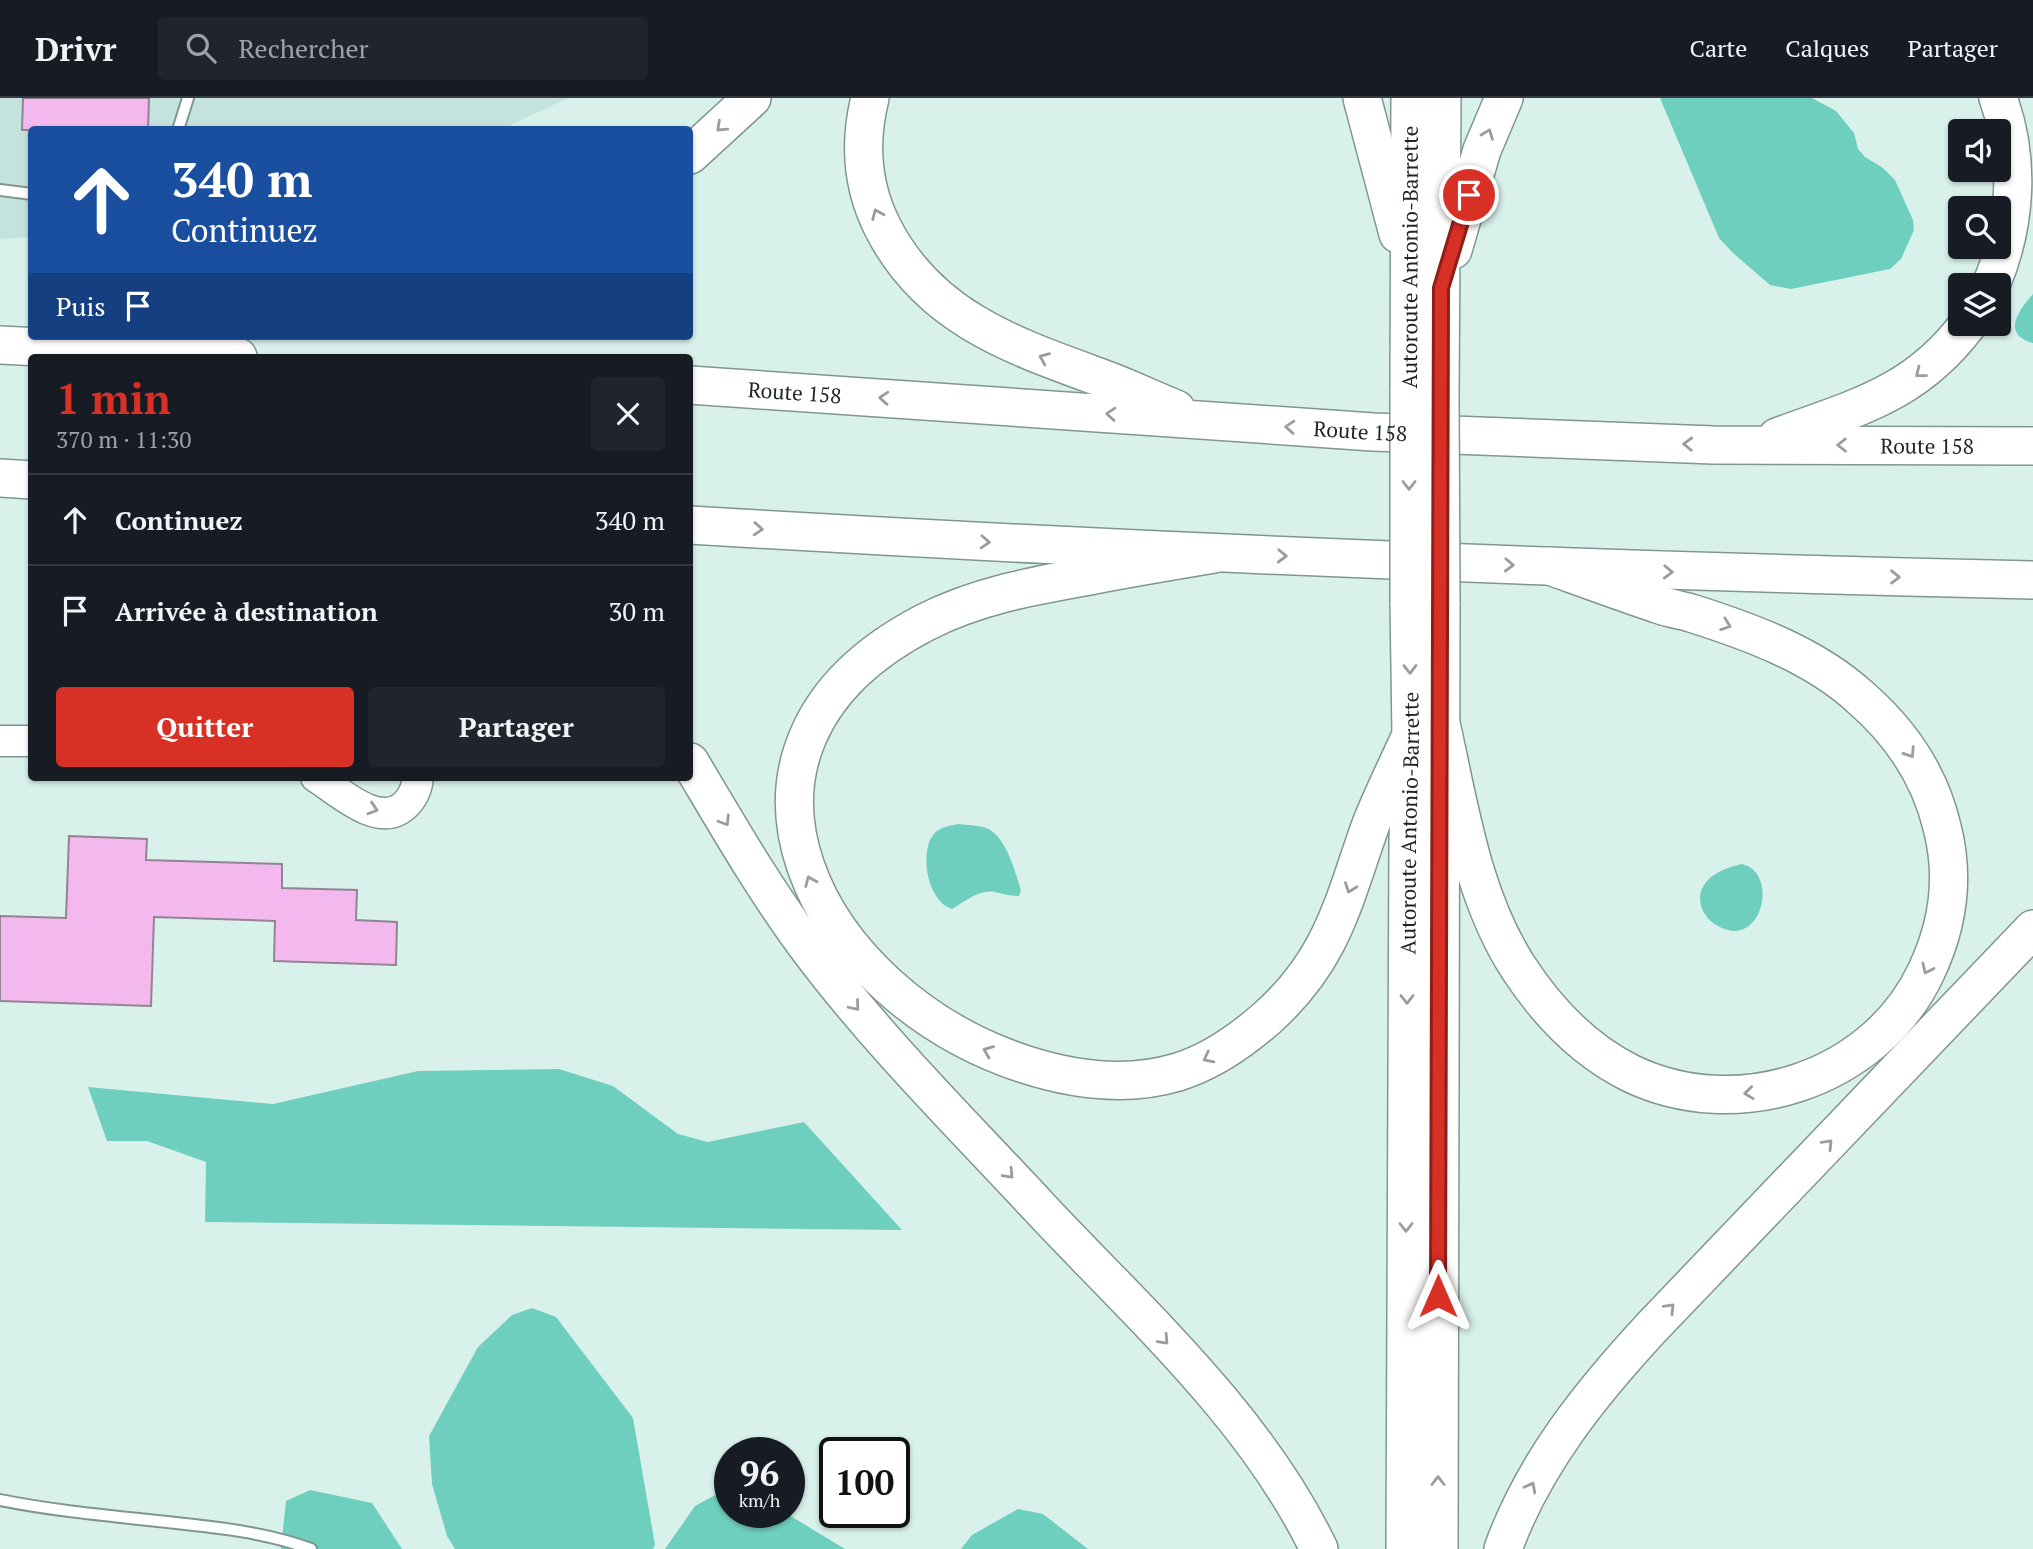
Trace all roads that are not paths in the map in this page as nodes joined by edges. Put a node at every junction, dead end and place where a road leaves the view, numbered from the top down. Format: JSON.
{"nodes":[{"id":1,"x":188,"y":98,"type":"edge"},
{"id":2,"x":752,"y":98,"type":"edge"},
{"id":3,"x":870,"y":98,"type":"edge"},
{"id":4,"x":1362,"y":98,"type":"edge"},
{"id":5,"x":1410,"y":98,"type":"edge"},
{"id":6,"x":1442,"y":98,"type":"edge"},
{"id":7,"x":1504,"y":98,"type":"edge"},
{"id":8,"x":1998,"y":98,"type":"edge"},
{"id":9,"x":179,"y":126,"type":"edge"},
{"id":10,"x":693,"y":152,"type":"edge"},
{"id":11,"x":0,"y":190,"type":"edge"},
{"id":12,"x":28,"y":194,"type":"edge"},
{"id":13,"x":1409,"y":272,"type":"junction"},
{"id":14,"x":1995,"y":273,"type":"edge"},
{"id":15,"x":1441,"y":288,"type":"junction"},
{"id":16,"x":1957,"y":336,"type":"edge"},
{"id":17,"x":225,"y":340,"type":"edge"},
{"id":18,"x":0,"y":345,"type":"edge"},
{"id":19,"x":165,"y":354,"type":"joint"},
{"id":20,"x":693,"y":385,"type":"edge"},
{"id":21,"x":1425,"y":393,"type":"junction"},
{"id":22,"x":1203,"y":421,"type":"junction"},
{"id":23,"x":1757,"y":445,"type":"junction"},
{"id":24,"x":2033,"y":446,"type":"edge"},
{"id":25,"x":0,"y":478,"type":"edge"},
{"id":26,"x":28,"y":480,"type":"edge"},
{"id":27,"x":693,"y":525,"type":"edge"},
{"id":28,"x":1214,"y":554,"type":"junction"},
{"id":29,"x":1550,"y":566,"type":"junction"},
{"id":30,"x":2033,"y":580,"type":"edge"},
{"id":31,"x":1425,"y":727,"type":"junction"},
{"id":32,"x":0,"y":741,"type":"edge"},
{"id":33,"x":28,"y":741,"type":"edge"},
{"id":34,"x":693,"y":767,"type":"edge"},
{"id":35,"x":322,"y":781,"type":"edge"},
{"id":36,"x":417,"y":781,"type":"edge"},
{"id":37,"x":2033,"y":929,"type":"edge"},
{"id":38,"x":0,"y":1500,"type":"edge"},
{"id":39,"x":311,"y":1549,"type":"edge"},
{"id":40,"x":1319,"y":1549,"type":"edge"},
{"id":41,"x":1405,"y":1549,"type":"edge"},
{"id":42,"x":1438,"y":1549,"type":"edge"},
{"id":43,"x":1503,"y":1549,"type":"edge"}],
"edges":[{"from":1,"to":9,"type":"lane"},
{"from":2,"to":10,"type":"highway","one_way":true},
{"from":22,"to":3,"type":"highway","one_way":true},
{"from":4,"to":13,"type":"highway"},
{"from":5,"to":13,"type":"highway","name":"Autoroute Antonio-Barrette"},
{"from":6,"to":15,"type":"highway","name":"Autoroute Antonio-Barrette"},
{"from":15,"to":7,"type":"highway","one_way":true},
{"from":8,"to":14,"type":"highway"},
{"from":11,"to":12,"type":"lane"},
{"from":13,"to":21,"type":"highway","name":"Autoroute Antonio-Barrette"},
{"from":15,"to":21,"type":"highway","name":"Autoroute Antonio-Barrette"},
{"from":16,"to":23,"type":"highway","one_way":true},
{"from":17,"to":19,"type":"highway"},
{"from":18,"to":19,"type":"highway"},
{"from":22,"to":20,"type":"highway","name":"Route 158","one_way":true},
{"from":21,"to":31,"type":"highway","name":"Autoroute Antonio-Barrette","bridge":true},
{"from":23,"to":22,"type":"highway","name":"Route 158","one_way":true},
{"from":24,"to":23,"type":"highway","name":"Route 158","one_way":true},
{"from":25,"to":26,"type":"highway"},
{"from":27,"to":28,"type":"highway","one_way":true},
{"from":28,"to":29,"type":"highway","one_way":true},
{"from":31,"to":28,"type":"highway","one_way":true},
{"from":29,"to":30,"type":"highway","one_way":true},
{"from":29,"to":31,"type":"highway","one_way":true},
{"from":31,"to":41,"type":"highway","name":"Autoroute Antonio-Barrette","one_way":true},
{"from":42,"to":31,"type":"highway","name":"Autoroute Antonio-Barrette","one_way":true},
{"from":32,"to":33,"type":"street"},
{"from":34,"to":40,"type":"highway","one_way":true},
{"from":35,"to":36,"type":"street","one_way":true},
{"from":43,"to":37,"type":"highway","one_way":true},
{"from":38,"to":39,"type":"lane"}]}
